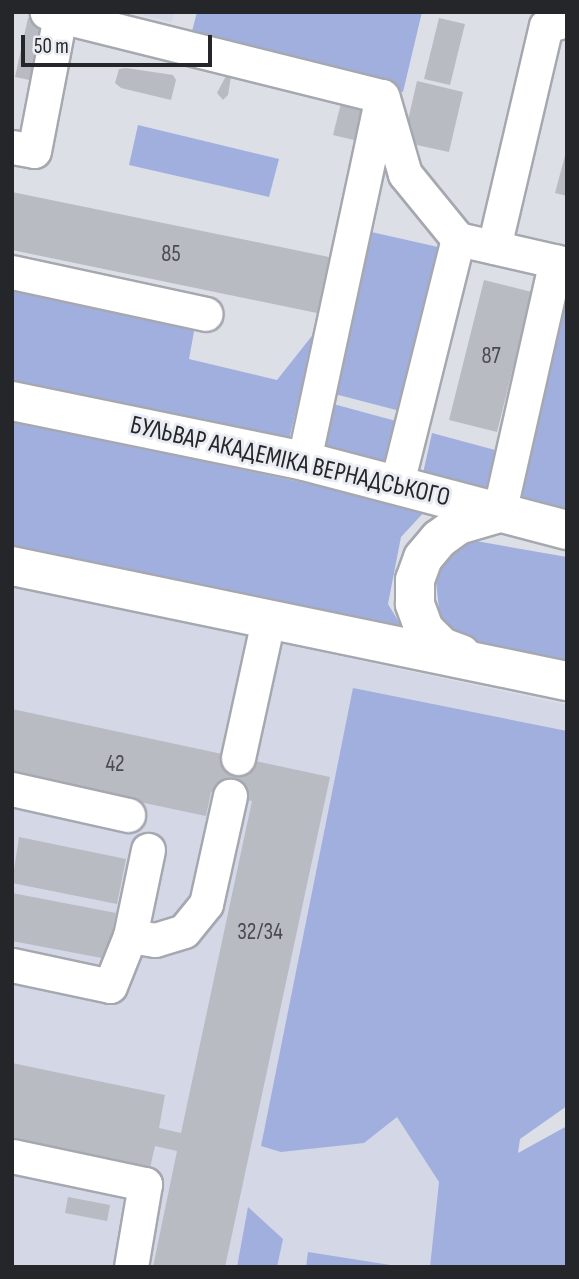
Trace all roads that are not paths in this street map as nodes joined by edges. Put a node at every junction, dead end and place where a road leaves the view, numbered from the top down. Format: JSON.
{"nodes":[{"id":1,"x":53,"y":14,"type":"edge"},
{"id":2,"x":567,"y":20,"type":"edge"},
{"id":3,"x":382,"y":96,"type":"junction"},
{"id":4,"x":12,"y":147,"type":"edge"},
{"id":5,"x":458,"y":239,"type":"junction"},
{"id":6,"x":494,"y":247,"type":"junction"},
{"id":7,"x":561,"y":262,"type":"edge"},
{"id":8,"x":12,"y":272,"type":"edge"},
{"id":9,"x":206,"y":314,"type":"dead end"},
{"id":10,"x":12,"y":401,"type":"edge"},
{"id":11,"x":304,"y":461,"type":"junction"},
{"id":12,"x":397,"y":483,"type":"junction"},
{"id":13,"x":499,"y":513,"type":"junction"},
{"id":14,"x":567,"y":530,"type":"edge"},
{"id":15,"x":12,"y":566,"type":"edge"},
{"id":16,"x":268,"y":620,"type":"junction"},
{"id":17,"x":488,"y":664,"type":"junction"},
{"id":18,"x":567,"y":681,"type":"edge"},
{"id":19,"x":238,"y":758,"type":"dead end"},
{"id":20,"x":12,"y":789,"type":"edge"},
{"id":21,"x":230,"y":796,"type":"dead end"},
{"id":22,"x":128,"y":815,"type":"dead end"},
{"id":23,"x":148,"y":850,"type":"dead end"},
{"id":24,"x":130,"y":936,"type":"junction"},
{"id":25,"x":12,"y":965,"type":"edge"},
{"id":26,"x":12,"y":1156,"type":"edge"},
{"id":27,"x":131,"y":1267,"type":"edge"}],
"edges":[{"from":1,"to":3,"type":"lane"},
{"from":1,"to":4,"type":"lane"},
{"from":2,"to":6,"type":"lane"},
{"from":3,"to":5,"type":"lane"},
{"from":3,"to":11,"type":"lane"},
{"from":5,"to":6,"type":"lane"},
{"from":5,"to":12,"type":"lane"},
{"from":6,"to":7,"type":"lane"},
{"from":7,"to":13,"type":"lane"},
{"from":8,"to":9,"type":"lane"},
{"from":10,"to":11,"type":"main road","name":"БУЛЬВАР АКАДЕМІКА ВЕРНАДСЬКОГО"},
{"from":11,"to":12,"type":"main road","name":"БУЛЬВАР АКАДЕМІКА ВЕРНАДСЬКОГО"},
{"from":12,"to":13,"type":"main road","name":"БУЛЬВАР АКАДЕМІКА ВЕРНАДСЬКОГО"},
{"from":13,"to":14,"type":"main road","name":"БУЛЬВАР АКАДЕМІКА ВЕРНАДСЬКОГО"},
{"from":13,"to":17,"type":"main road"},
{"from":15,"to":16,"type":"main road"},
{"from":16,"to":17,"type":"main road"},
{"from":16,"to":19,"type":"lane"},
{"from":17,"to":18,"type":"main road"},
{"from":20,"to":22,"type":"lane"},
{"from":21,"to":24,"type":"lane"},
{"from":23,"to":24,"type":"lane"},
{"from":24,"to":25,"type":"lane"},
{"from":26,"to":27,"type":"lane"}]}
